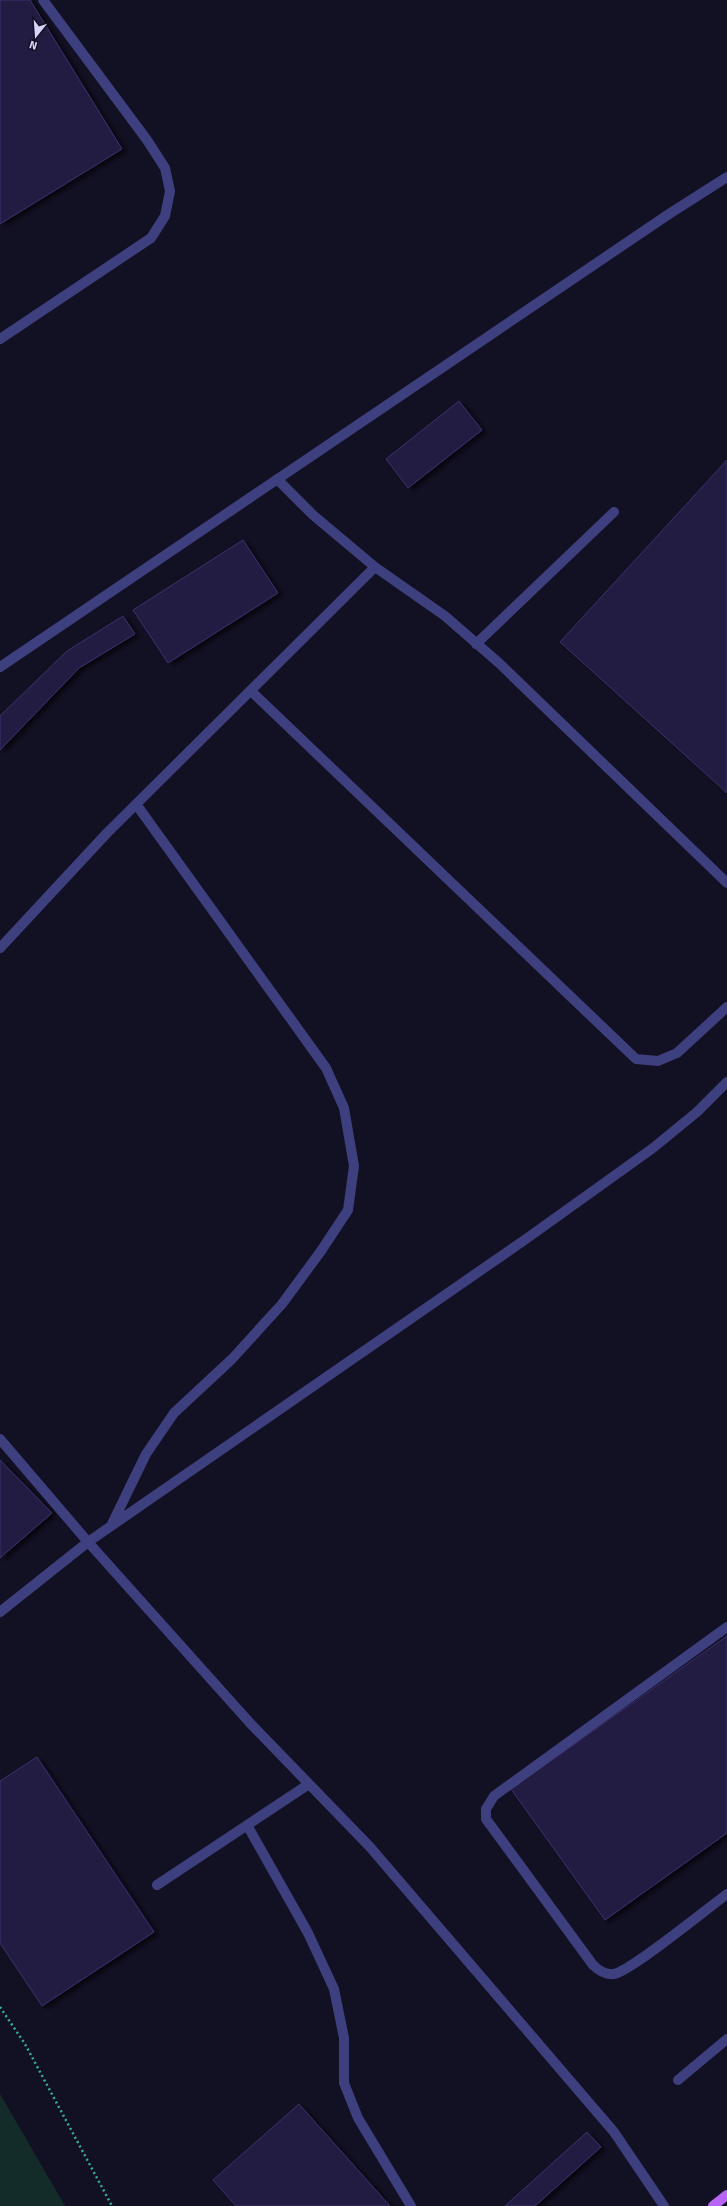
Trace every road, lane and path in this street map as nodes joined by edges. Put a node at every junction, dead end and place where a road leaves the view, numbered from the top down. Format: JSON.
{"nodes":[{"id":1,"x":43,"y":0,"type":"edge"},
{"id":2,"x":727,"y":177,"type":"edge"},
{"id":3,"x":0,"y":338,"type":"edge"},
{"id":4,"x":277,"y":479,"type":"junction"},
{"id":5,"x":614,"y":512,"type":"dead end"},
{"id":6,"x":375,"y":567,"type":"junction"},
{"id":7,"x":476,"y":644,"type":"junction"},
{"id":8,"x":0,"y":667,"type":"edge"},
{"id":9,"x":251,"y":691,"type":"junction"},
{"id":10,"x":136,"y":804,"type":"junction"},
{"id":11,"x":727,"y":883,"type":"edge"},
{"id":12,"x":0,"y":948,"type":"edge"},
{"id":13,"x":727,"y":1007,"type":"edge"},
{"id":14,"x":727,"y":1082,"type":"edge"},
{"id":15,"x":0,"y":1440,"type":"edge"},
{"id":16,"x":111,"y":1526,"type":"junction"},
{"id":17,"x":88,"y":1542,"type":"junction"},
{"id":18,"x":0,"y":1612,"type":"edge"},
{"id":19,"x":727,"y":1627,"type":"edge"},
{"id":20,"x":310,"y":1784,"type":"junction"},
{"id":21,"x":247,"y":1825,"type":"junction"},
{"id":22,"x":157,"y":1885,"type":"dead end"},
{"id":23,"x":727,"y":1894,"type":"edge"},
{"id":24,"x":0,"y":2007,"type":"edge"},
{"id":25,"x":727,"y":2039,"type":"edge"},
{"id":26,"x":678,"y":2080,"type":"dead end"},
{"id":27,"x":727,"y":2196,"type":"edge"},
{"id":28,"x":112,"y":2206,"type":"edge"},
{"id":29,"x":410,"y":2206,"type":"edge"},
{"id":30,"x":664,"y":2206,"type":"edge"},
{"id":31,"x":713,"y":2206,"type":"edge"}],
"edges":[{"from":1,"to":3,"type":"lane"},
{"from":2,"to":4,"type":"lane"},
{"from":4,"to":6,"type":"lane"},
{"from":4,"to":8,"type":"lane"},
{"from":5,"to":7,"type":"lane"},
{"from":6,"to":7,"type":"lane"},
{"from":6,"to":9,"type":"lane"},
{"from":7,"to":11,"type":"lane"},
{"from":9,"to":10,"type":"lane"},
{"from":9,"to":13,"type":"lane"},
{"from":10,"to":12,"type":"lane"},
{"from":10,"to":16,"type":"lane"},
{"from":14,"to":16,"type":"lane"},
{"from":15,"to":17,"type":"lane"},
{"from":16,"to":17,"type":"lane"},
{"from":17,"to":18,"type":"lane"},
{"from":17,"to":20,"type":"lane"},
{"from":19,"to":23,"type":"lane"},
{"from":20,"to":21,"type":"lane"},
{"from":20,"to":30,"type":"lane"},
{"from":21,"to":22,"type":"lane"},
{"from":21,"to":29,"type":"lane"},
{"from":24,"to":28,"type":"path"},
{"from":25,"to":26,"type":"lane"},
{"from":27,"to":31,"type":"main road"}]}
